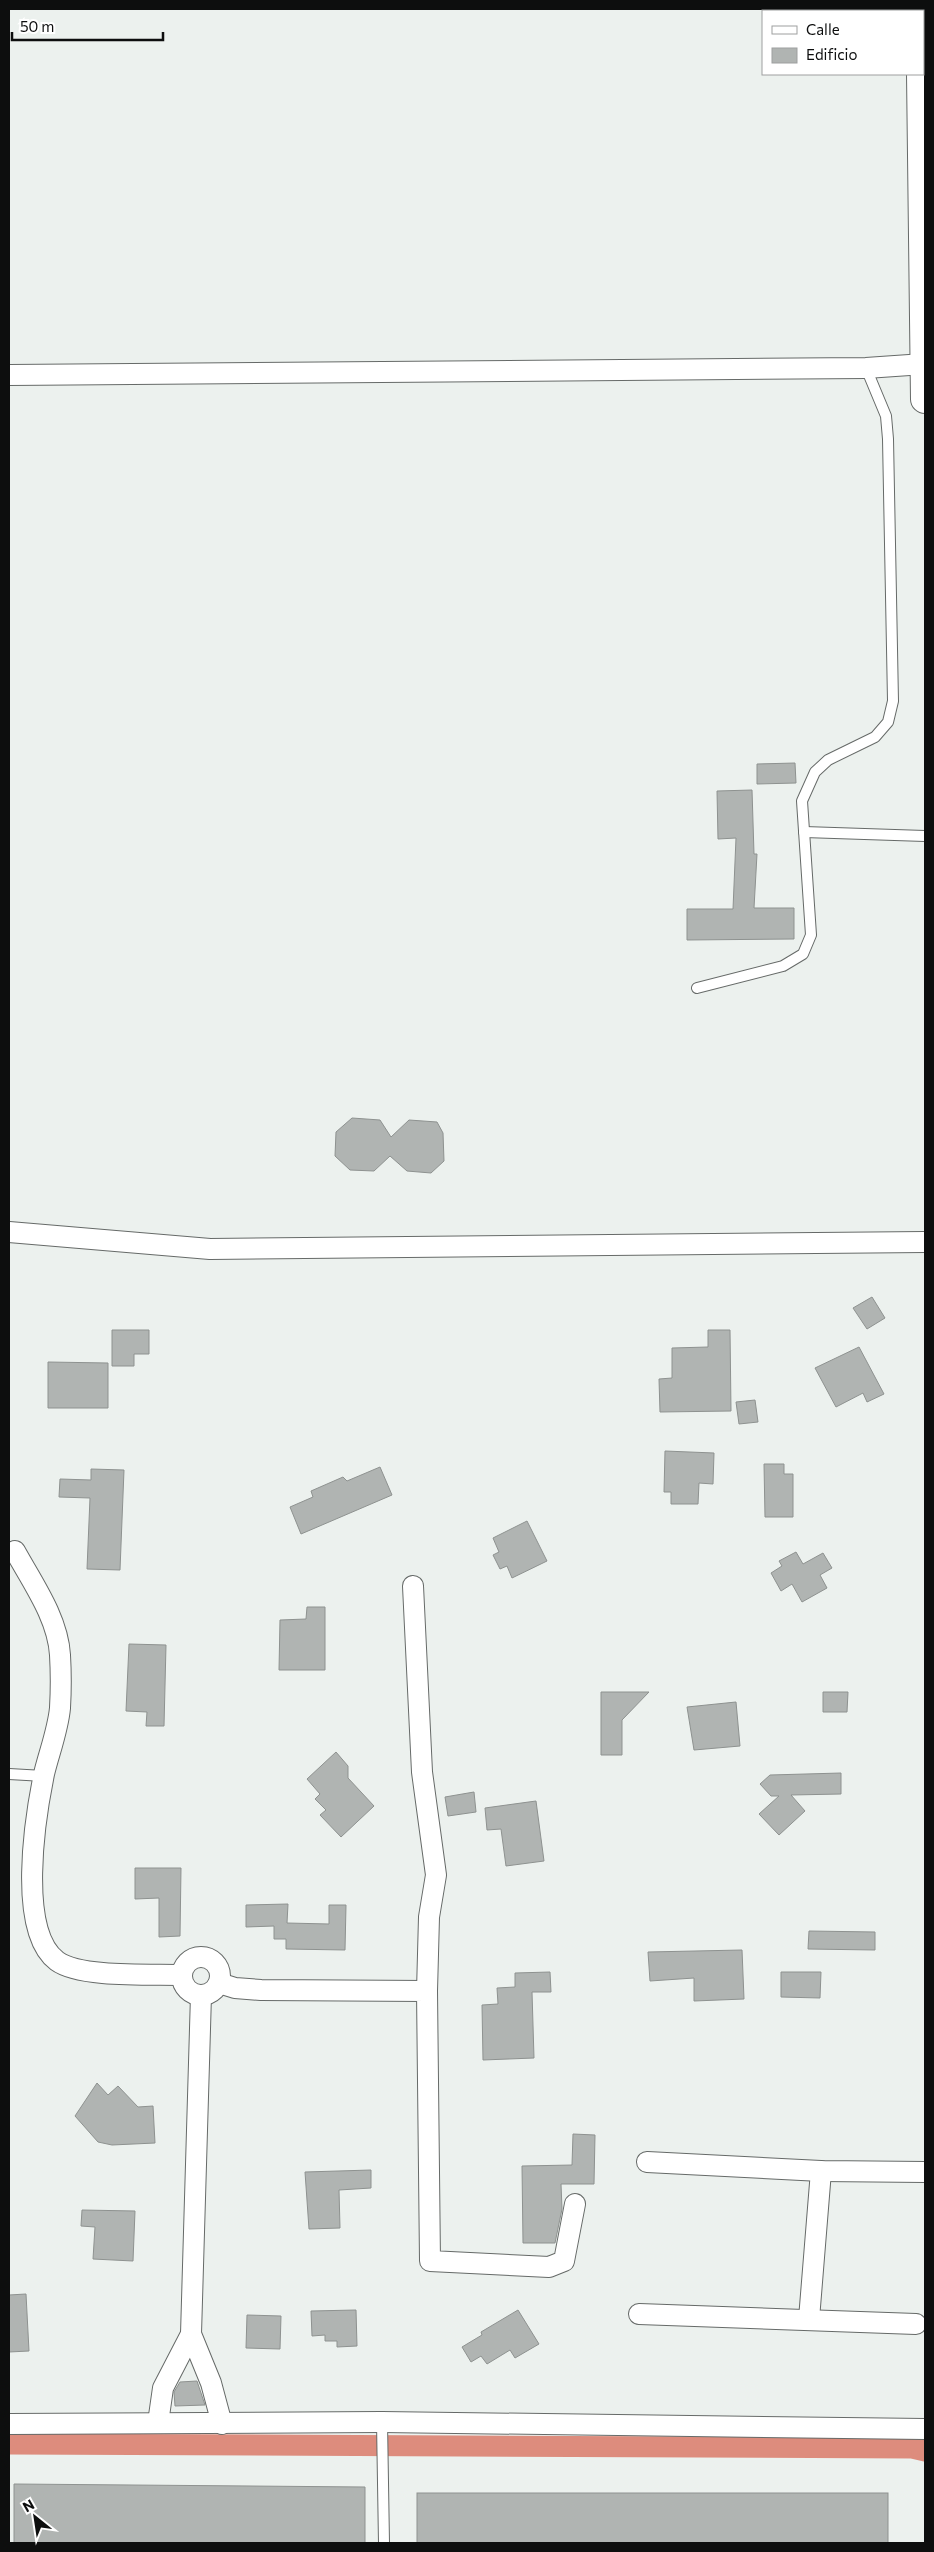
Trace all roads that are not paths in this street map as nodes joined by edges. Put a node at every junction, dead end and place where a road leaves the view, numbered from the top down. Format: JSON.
{"nodes":[{"id":1,"x":921,"y":75,"type":"edge"},
{"id":2,"x":923,"y":118,"type":"edge"},
{"id":3,"x":924,"y":364,"type":"junction"},
{"id":4,"x":866,"y":368,"type":"junction"},
{"id":5,"x":9,"y":375,"type":"edge"},
{"id":6,"x":925,"y":399,"type":"edge"},
{"id":7,"x":804,"y":832,"type":"junction"},
{"id":8,"x":925,"y":836,"type":"edge"},
{"id":9,"x":697,"y":988,"type":"dead end"},
{"id":10,"x":9,"y":1232,"type":"edge"},
{"id":11,"x":925,"y":1242,"type":"edge"},
{"id":12,"x":15,"y":1551,"type":"dead end"},
{"id":13,"x":413,"y":1586,"type":"dead end"},
{"id":14,"x":9,"y":1774,"type":"edge"},
{"id":15,"x":44,"y":1776,"type":"junction"},
{"id":16,"x":181,"y":1975,"type":"junction"},
{"id":17,"x":219,"y":1983,"type":"junction"},
{"id":18,"x":428,"y":1991,"type":"junction"},
{"id":19,"x":201,"y":1995,"type":"junction"},
{"id":20,"x":647,"y":2162,"type":"dead end"},
{"id":21,"x":821,"y":2170,"type":"junction"},
{"id":22,"x":925,"y":2172,"type":"edge"},
{"id":23,"x":574,"y":2204,"type":"dead end"},
{"id":24,"x":639,"y":2314,"type":"dead end"},
{"id":25,"x":809,"y":2318,"type":"junction"},
{"id":26,"x":916,"y":2324,"type":"dead end"},
{"id":27,"x":191,"y":2334,"type":"junction"},
{"id":28,"x":382,"y":2422,"type":"junction"},
{"id":29,"x":158,"y":2423,"type":"junction"},
{"id":30,"x":9,"y":2424,"type":"edge"},
{"id":31,"x":222,"y":2424,"type":"junction"},
{"id":32,"x":925,"y":2429,"type":"edge"},
{"id":33,"x":384,"y":2543,"type":"edge"}],
"edges":[{"from":1,"to":2,"type":"street"},
{"from":2,"to":3,"type":"street"},
{"from":3,"to":4,"type":"street"},
{"from":3,"to":6,"type":"street"},
{"from":4,"to":5,"type":"street"},
{"from":4,"to":7,"type":"lane"},
{"from":7,"to":8,"type":"lane"},
{"from":7,"to":9,"type":"lane"},
{"from":10,"to":11,"type":"street"},
{"from":12,"to":15,"type":"street"},
{"from":13,"to":18,"type":"street"},
{"from":14,"to":15,"type":"lane"},
{"from":15,"to":16,"type":"street"},
{"from":16,"to":17,"type":"street"},
{"from":16,"to":19,"type":"street"},
{"from":17,"to":18,"type":"street"},
{"from":17,"to":19,"type":"street"},
{"from":18,"to":23,"type":"street"},
{"from":19,"to":27,"type":"street"},
{"from":20,"to":21,"type":"street"},
{"from":21,"to":22,"type":"street"},
{"from":21,"to":25,"type":"street"},
{"from":24,"to":25,"type":"street"},
{"from":25,"to":26,"type":"street"},
{"from":27,"to":29,"type":"street"},
{"from":27,"to":31,"type":"street"},
{"from":28,"to":31,"type":"street"},
{"from":28,"to":32,"type":"street"},
{"from":28,"to":33,"type":"lane"},
{"from":29,"to":30,"type":"street"},
{"from":29,"to":31,"type":"street"}]}
